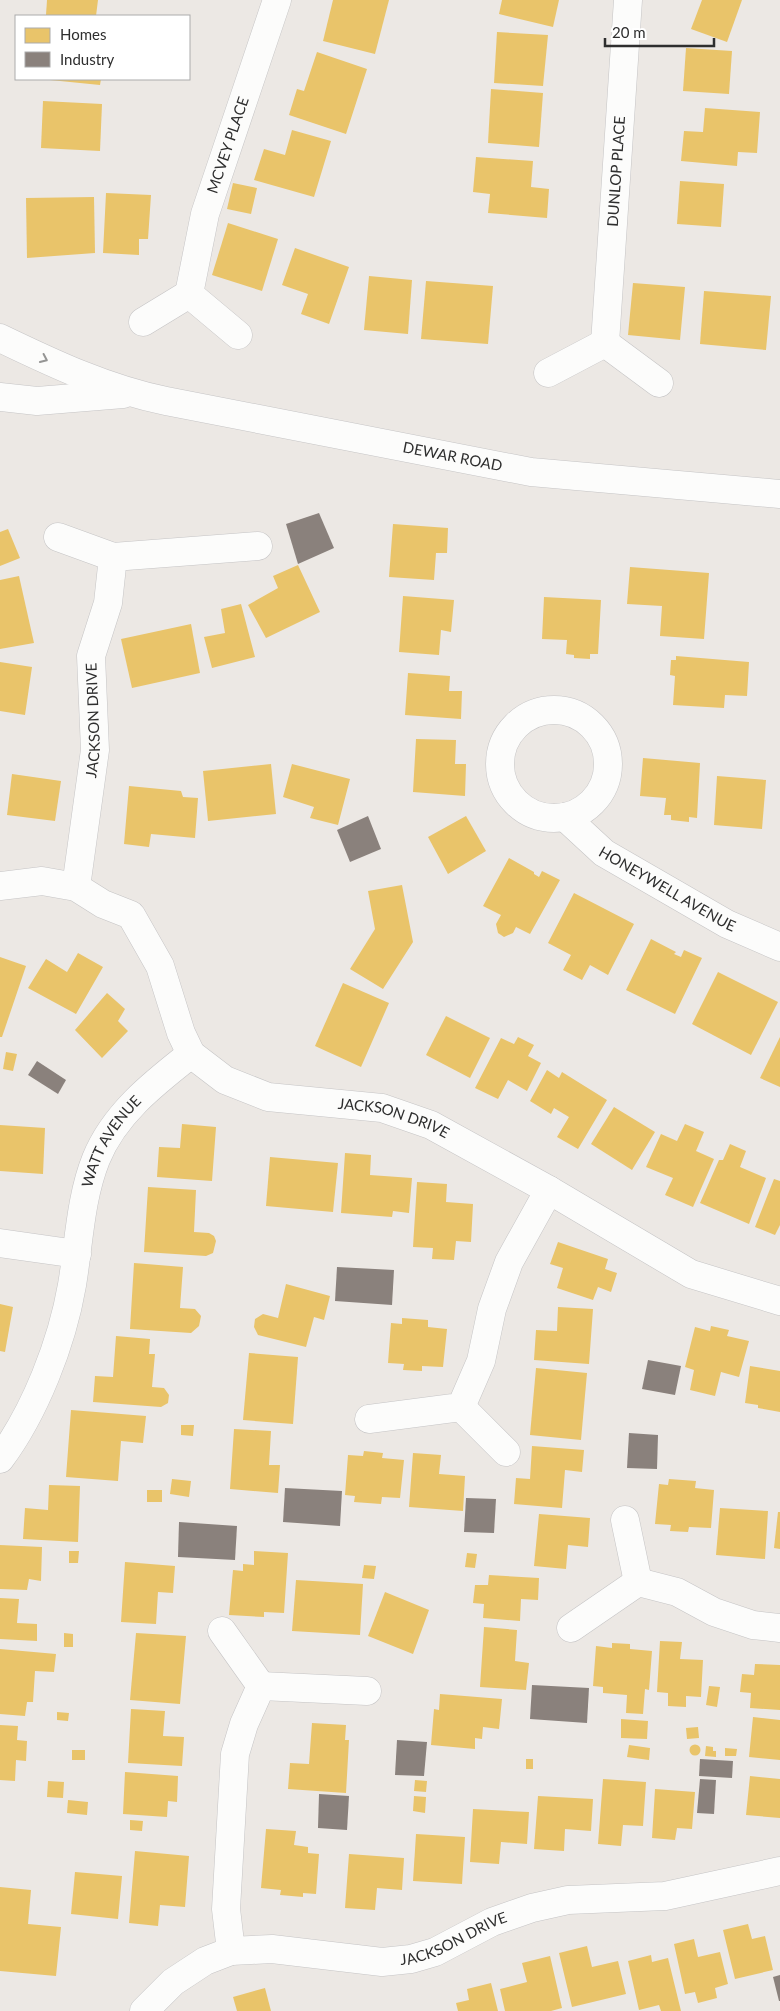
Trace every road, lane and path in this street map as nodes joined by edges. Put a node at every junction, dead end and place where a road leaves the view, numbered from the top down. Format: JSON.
{"nodes":[{"id":1,"x":277,"y":0,"type":"edge"},
{"id":2,"x":628,"y":0,"type":"edge"},
{"id":3,"x":189,"y":294,"type":"junction"},
{"id":4,"x":143,"y":322,"type":"dead end"},
{"id":5,"x":238,"y":335,"type":"dead end"},
{"id":6,"x":0,"y":338,"type":"edge"},
{"id":7,"x":605,"y":343,"type":"junction"},
{"id":8,"x":548,"y":373,"type":"dead end"},
{"id":9,"x":660,"y":383,"type":"dead end"},
{"id":10,"x":130,"y":394,"type":"junction"},
{"id":11,"x":0,"y":397,"type":"edge"},
{"id":12,"x":780,"y":494,"type":"edge"},
{"id":13,"x":58,"y":537,"type":"dead end"},
{"id":14,"x":258,"y":546,"type":"dead end"},
{"id":15,"x":113,"y":557,"type":"junction"},
{"id":16,"x":564,"y":818,"type":"dead end"},
{"id":17,"x":0,"y":886,"type":"edge"},
{"id":18,"x":76,"y":886,"type":"junction"},
{"id":19,"x":780,"y":947,"type":"edge"},
{"id":20,"x":191,"y":1054,"type":"junction"},
{"id":21,"x":549,"y":1190,"type":"junction"},
{"id":22,"x":0,"y":1243,"type":"edge"},
{"id":23,"x":77,"y":1254,"type":"junction"},
{"id":24,"x":780,"y":1301,"type":"edge"},
{"id":25,"x":460,"y":1407,"type":"junction"},
{"id":26,"x":369,"y":1419,"type":"dead end"},
{"id":27,"x":506,"y":1452,"type":"dead end"},
{"id":28,"x":0,"y":1459,"type":"edge"},
{"id":29,"x":625,"y":1520,"type":"dead end"},
{"id":30,"x":638,"y":1582,"type":"junction"},
{"id":31,"x":571,"y":1628,"type":"dead end"},
{"id":32,"x":780,"y":1628,"type":"edge"},
{"id":33,"x":222,"y":1631,"type":"dead end"},
{"id":34,"x":261,"y":1686,"type":"junction"},
{"id":35,"x":368,"y":1691,"type":"dead end"},
{"id":36,"x":780,"y":1871,"type":"edge"},
{"id":37,"x":231,"y":1951,"type":"junction"},
{"id":38,"x":144,"y":2011,"type":"edge"}],
"edges":[{"from":1,"to":3,"type":"street","name":"MCVEY PLACE"},
{"from":2,"to":7,"type":"street","name":"DUNLOP PLACE"},
{"from":3,"to":4,"type":"street"},
{"from":3,"to":5,"type":"street"},
{"from":6,"to":10,"type":"street","name":"DEWAR ROAD","one_way":true},
{"from":7,"to":8,"type":"street"},
{"from":7,"to":9,"type":"street"},
{"from":10,"to":11,"type":"street","name":"DEWAR ROAD"},
{"from":10,"to":12,"type":"street","name":"DEWAR ROAD"},
{"from":13,"to":15,"type":"street"},
{"from":14,"to":15,"type":"street"},
{"from":15,"to":18,"type":"street","name":"JACKSON DRIVE"},
{"from":16,"to":19,"type":"street","name":"HONEYWELL AVENUE"},
{"from":17,"to":18,"type":"street","name":"JACKSON DRIVE"},
{"from":18,"to":20,"type":"street","name":"JACKSON DRIVE"},
{"from":20,"to":21,"type":"street","name":"JACKSON DRIVE"},
{"from":20,"to":23,"type":"street","name":"WATT AVENUE"},
{"from":21,"to":24,"type":"street","name":"JACKSON DRIVE"},
{"from":21,"to":25,"type":"street"},
{"from":22,"to":23,"type":"street"},
{"from":23,"to":28,"type":"street","name":"WATT AVENUE"},
{"from":25,"to":26,"type":"street"},
{"from":25,"to":27,"type":"street"},
{"from":29,"to":30,"type":"street"},
{"from":30,"to":31,"type":"street"},
{"from":30,"to":32,"type":"street"},
{"from":33,"to":34,"type":"street"},
{"from":34,"to":35,"type":"street"},
{"from":34,"to":37,"type":"street"},
{"from":36,"to":37,"type":"street","name":"JACKSON DRIVE"},
{"from":37,"to":38,"type":"street","name":"JACKSON DRIVE"}]}
